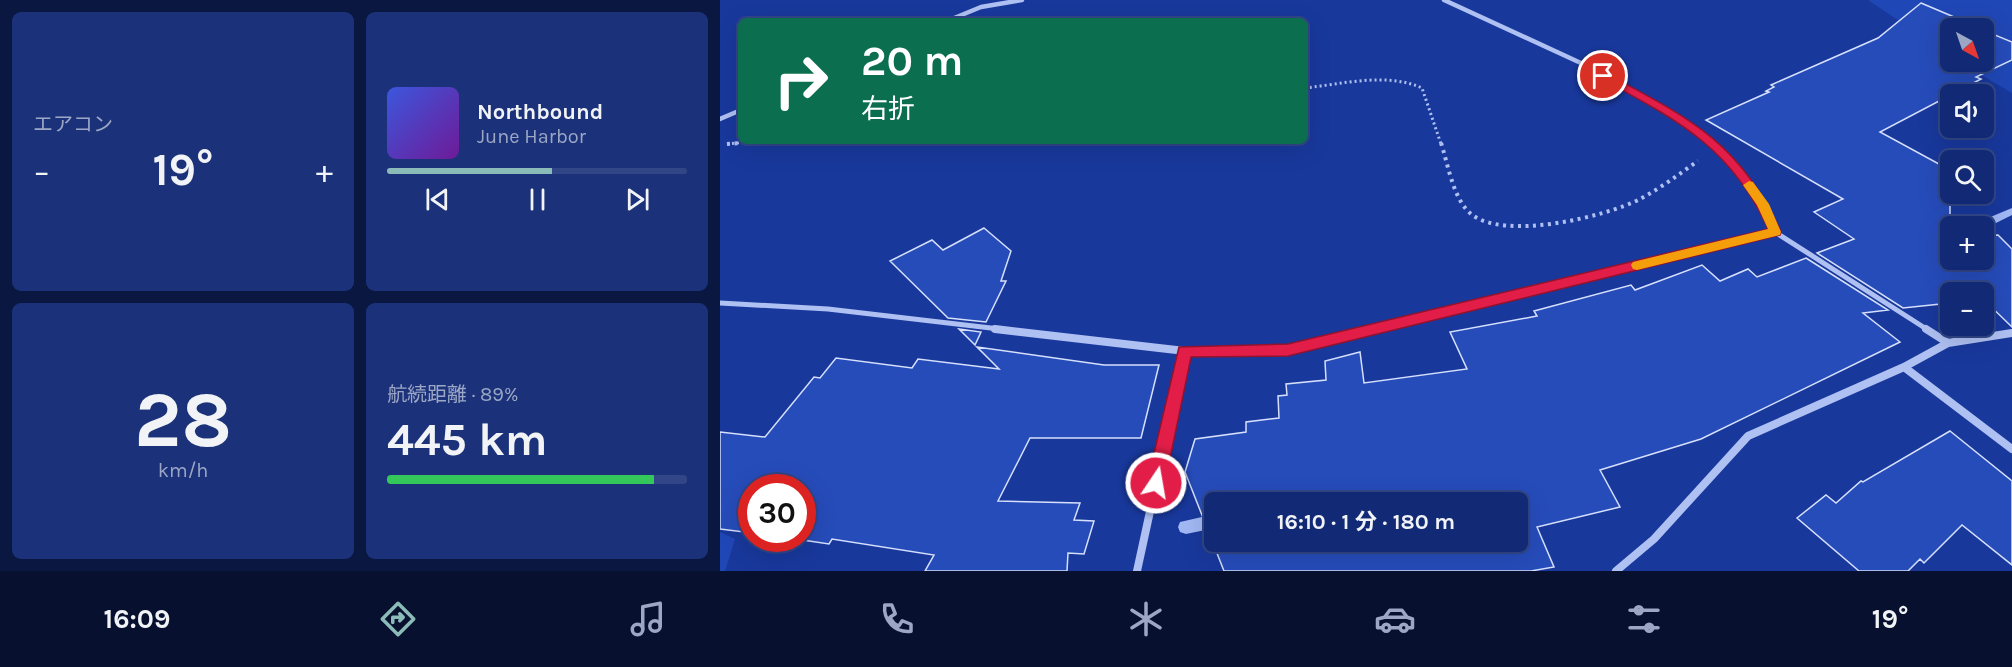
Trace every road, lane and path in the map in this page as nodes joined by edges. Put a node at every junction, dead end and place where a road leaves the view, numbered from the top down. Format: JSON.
{"nodes":[{"id":1,"x":1022,"y":0,"type":"edge"},
{"id":2,"x":1444,"y":0,"type":"edge"},
{"id":3,"x":954,"y":18,"type":"edge"},
{"id":4,"x":1308,"y":88,"type":"edge"},
{"id":5,"x":738,"y":111,"type":"edge"},
{"id":6,"x":720,"y":120,"type":"edge"},
{"id":7,"x":738,"y":143,"type":"edge"},
{"id":8,"x":720,"y":145,"type":"edge"},
{"id":9,"x":1719,"y":148,"type":"junction"},
{"id":10,"x":1775,"y":232,"type":"junction"},
{"id":11,"x":720,"y":303,"type":"edge"},
{"id":12,"x":2012,"y":333,"type":"edge"},
{"id":13,"x":1948,"y":343,"type":"junction"},
{"id":14,"x":1185,"y":351,"type":"junction"},
{"id":15,"x":1904,"y":367,"type":"junction"},
{"id":16,"x":2012,"y":449,"type":"edge"},
{"id":17,"x":1137,"y":571,"type":"edge"},
{"id":18,"x":1616,"y":571,"type":"edge"}],
"edges":[{"from":1,"to":3,"type":"street"},
{"from":2,"to":9,"type":"street"},
{"from":4,"to":9,"type":"path"},
{"from":5,"to":6,"type":"street"},
{"from":7,"to":8,"type":"path"},
{"from":9,"to":10,"type":"street"},
{"from":10,"to":13,"type":"street"},
{"from":10,"to":14,"type":"street"},
{"from":11,"to":14,"type":"street"},
{"from":12,"to":13,"type":"street"},
{"from":13,"to":15,"type":"street"},
{"from":14,"to":17,"type":"street"},
{"from":15,"to":16,"type":"street"},
{"from":15,"to":18,"type":"street"}]}
